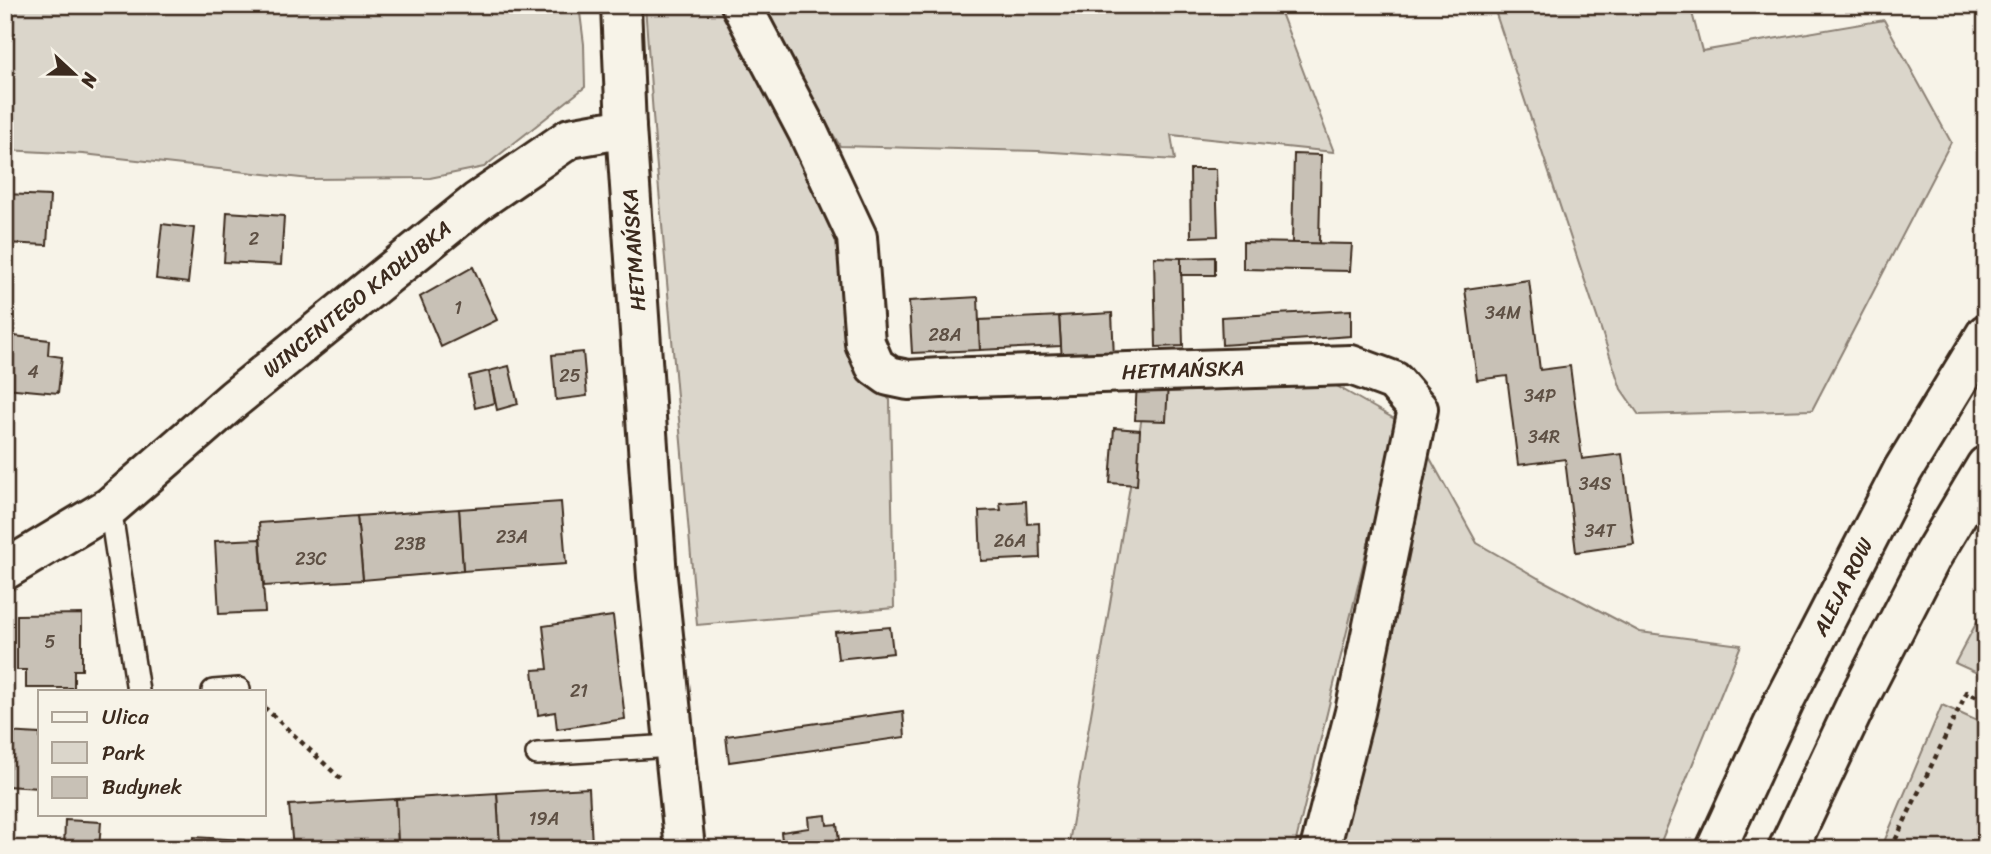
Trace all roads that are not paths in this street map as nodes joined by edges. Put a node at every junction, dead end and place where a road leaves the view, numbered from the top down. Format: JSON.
{"nodes":[{"id":1,"x":621,"y":5,"type":"edge"},
{"id":2,"x":741,"y":5,"type":"edge"},
{"id":3,"x":626,"y":128,"type":"junction"},
{"id":4,"x":1986,"y":334,"type":"edge"},
{"id":5,"x":1986,"y":466,"type":"edge"},
{"id":6,"x":110,"y":507,"type":"junction"},
{"id":7,"x":5,"y":570,"type":"edge"},
{"id":8,"x":239,"y":689,"type":"dead end"},
{"id":9,"x":138,"y":690,"type":"edge"},
{"id":10,"x":226,"y":690,"type":"edge"},
{"id":11,"x":673,"y":746,"type":"junction"},
{"id":12,"x":537,"y":754,"type":"dead end"},
{"id":13,"x":685,"y":849,"type":"edge"},
{"id":14,"x":1320,"y":849,"type":"edge"},
{"id":15,"x":1716,"y":849,"type":"edge"},
{"id":16,"x":1788,"y":849,"type":"edge"}],
"edges":[{"from":1,"to":3,"type":"street","name":"HETMAŃSKA"},
{"from":2,"to":14,"type":"street","name":"HETMAŃSKA"},
{"from":3,"to":6,"type":"street","name":"WINCENTEGO KADŁUBKA"},
{"from":3,"to":11,"type":"street","name":"HETMAŃSKA"},
{"from":4,"to":15,"type":"street","name":"ALEJA ROW"},
{"from":5,"to":16,"type":"street"},
{"from":6,"to":7,"type":"street","name":"WINCENTEGO KADŁUBKA"},
{"from":6,"to":9,"type":"lane"},
{"from":8,"to":10,"type":"lane"},
{"from":11,"to":12,"type":"lane"},
{"from":11,"to":13,"type":"street","name":"HETMAŃSKA"}]}
